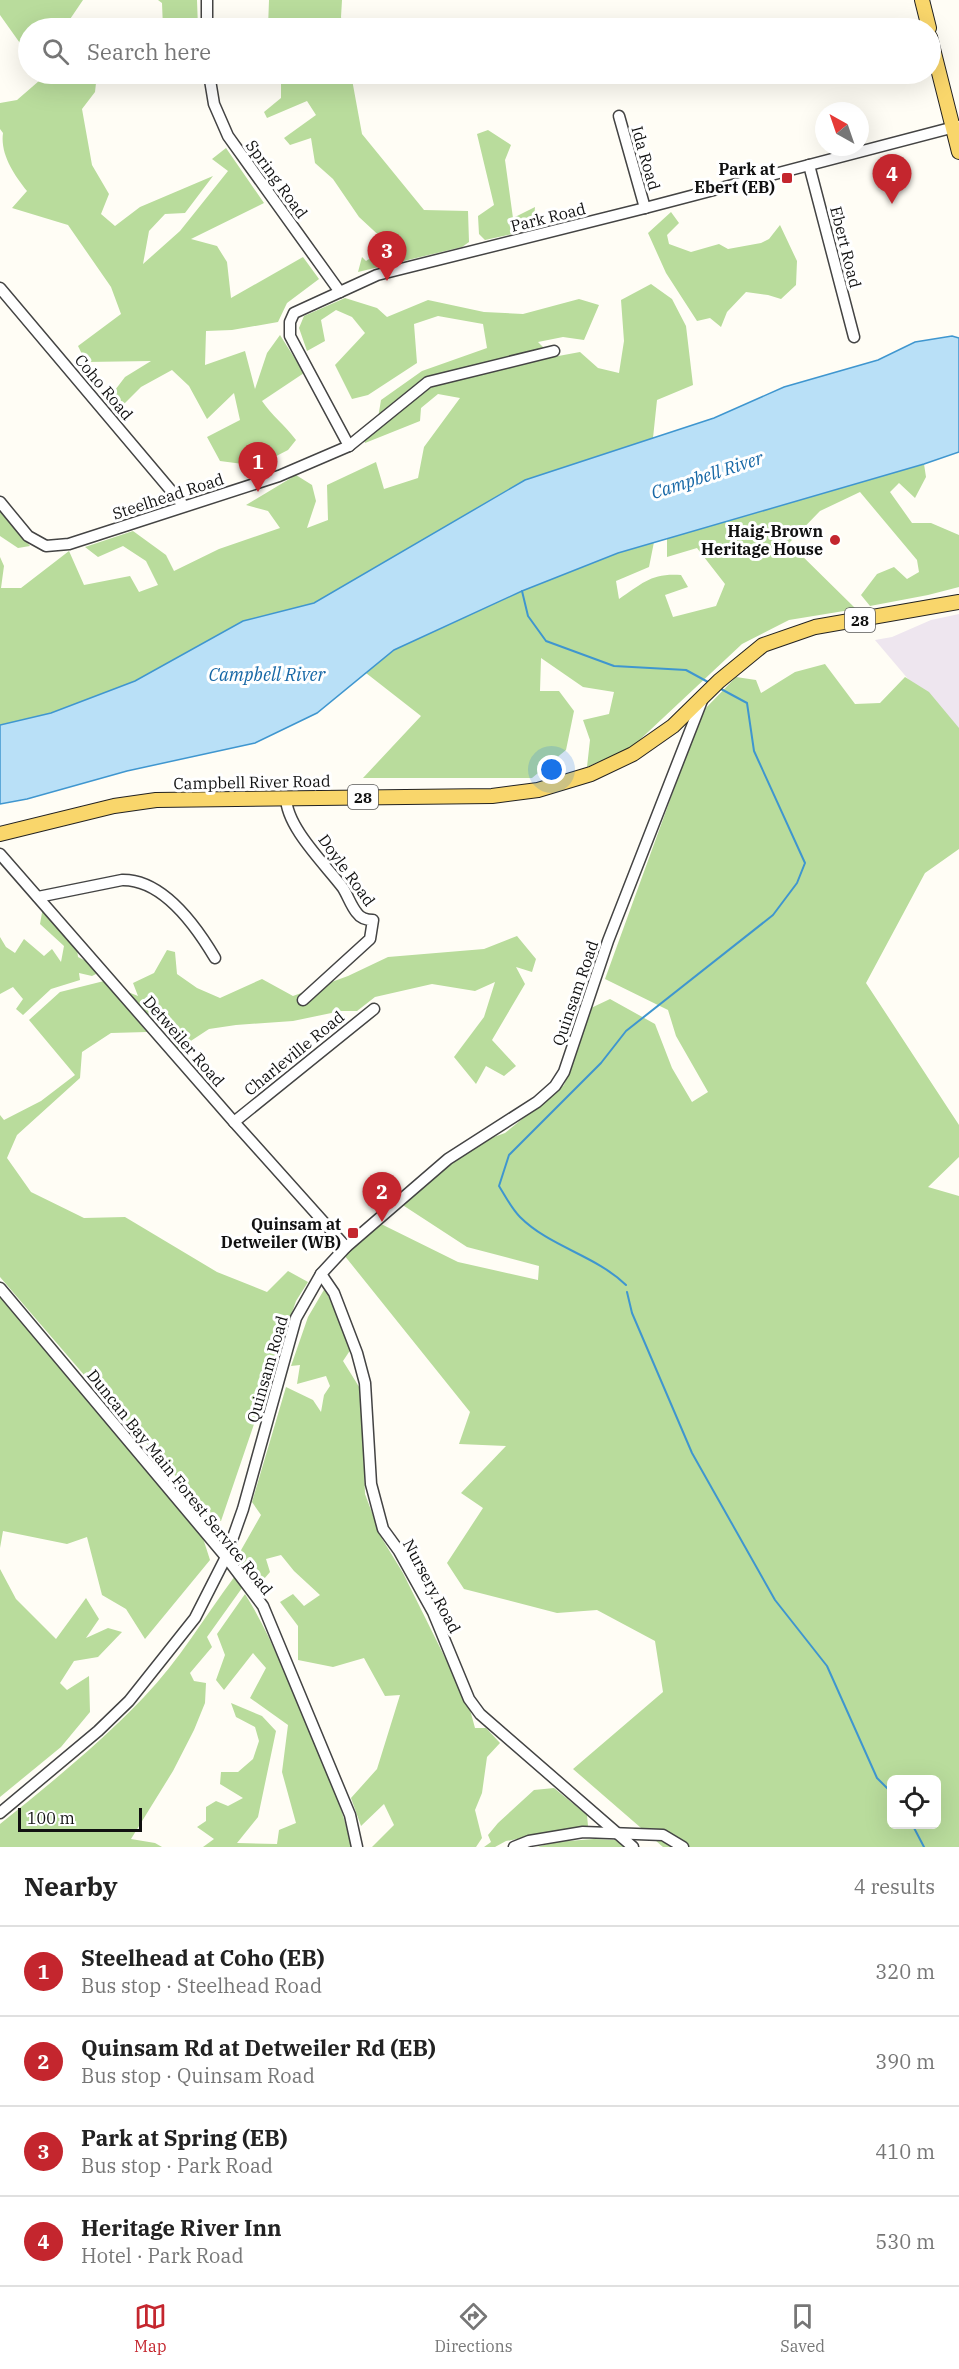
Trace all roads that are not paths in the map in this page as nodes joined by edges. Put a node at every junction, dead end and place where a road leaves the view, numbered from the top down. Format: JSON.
{"nodes":[{"id":1,"x":207,"y":0,"type":"edge"},
{"id":2,"x":922,"y":0,"type":"edge"},
{"id":3,"x":207,"y":18,"type":"edge"},
{"id":4,"x":926,"y":18,"type":"edge"},
{"id":5,"x":941,"y":75,"type":"edge"},
{"id":6,"x":211,"y":84,"type":"edge"},
{"id":7,"x":619,"y":116,"type":"dead end"},
{"id":8,"x":956,"y":126,"type":"edge"},
{"id":9,"x":959,"y":152,"type":"edge"},
{"id":10,"x":809,"y":165,"type":"junction"},
{"id":11,"x":645,"y":208,"type":"junction"},
{"id":12,"x":0,"y":288,"type":"edge"},
{"id":13,"x":340,"y":292,"type":"junction"},
{"id":14,"x":854,"y":337,"type":"dead end"},
{"id":15,"x":554,"y":351,"type":"dead end"},
{"id":16,"x":349,"y":446,"type":"junction"},
{"id":17,"x":0,"y":502,"type":"edge"},
{"id":18,"x":184,"y":506,"type":"junction"},
{"id":19,"x":959,"y":602,"type":"edge"},
{"id":20,"x":703,"y":698,"type":"junction"},
{"id":21,"x":286,"y":797,"type":"junction"},
{"id":22,"x":0,"y":834,"type":"edge"},
{"id":23,"x":0,"y":854,"type":"edge"},
{"id":24,"x":38,"y":897,"type":"junction"},
{"id":25,"x":215,"y":958,"type":"dead end"},
{"id":26,"x":303,"y":1000,"type":"dead end"},
{"id":27,"x":374,"y":1010,"type":"dead end"},
{"id":28,"x":179,"y":1070,"type":"dead end"},
{"id":29,"x":204,"y":1088,"type":"junction"},
{"id":30,"x":234,"y":1122,"type":"junction"},
{"id":31,"x":346,"y":1246,"type":"junction"},
{"id":32,"x":321,"y":1274,"type":"junction"},
{"id":33,"x":0,"y":1288,"type":"edge"},
{"id":34,"x":226,"y":1557,"type":"junction"},
{"id":35,"x":0,"y":1813,"type":"edge"},
{"id":36,"x":616,"y":1833,"type":"junction"},
{"id":37,"x":357,"y":1847,"type":"edge"},
{"id":38,"x":514,"y":1847,"type":"edge"},
{"id":39,"x":633,"y":1847,"type":"edge"},
{"id":40,"x":683,"y":1847,"type":"edge"}],
"edges":[{"from":1,"to":3,"type":"street"},
{"from":2,"to":4,"type":"main road"},
{"from":5,"to":8,"type":"main road"},
{"from":6,"to":13,"type":"street","name":"Spring Road"},
{"from":7,"to":11,"type":"street","name":"Ida Road"},
{"from":8,"to":9,"type":"main road"},
{"from":8,"to":10,"type":"street","name":"Park Road"},
{"from":10,"to":11,"type":"street","name":"Park Road"},
{"from":10,"to":14,"type":"street","name":"Ebert Road"},
{"from":11,"to":13,"type":"street","name":"Park Road"},
{"from":12,"to":18,"type":"street","name":"Coho Road"},
{"from":13,"to":16,"type":"street","name":"Park Road"},
{"from":15,"to":16,"type":"street","name":"Steelhead Road"},
{"from":16,"to":18,"type":"street","name":"Steelhead Road"},
{"from":17,"to":18,"type":"street","name":"Steelhead Road"},
{"from":19,"to":20,"type":"main road","name":"Campbell River Road","number":"28"},
{"from":20,"to":21,"type":"main road","name":"Campbell River Road","number":"28"},
{"from":20,"to":31,"type":"street","name":"Quinsam Road"},
{"from":21,"to":22,"type":"main road","name":"Campbell River Road","number":"28"},
{"from":21,"to":26,"type":"street","name":"Doyle Road"},
{"from":23,"to":24,"type":"street","name":"Detweiler Road"},
{"from":24,"to":25,"type":"street"},
{"from":24,"to":29,"type":"street","name":"Detweiler Road"},
{"from":27,"to":30,"type":"street","name":"Charleville Road"},
{"from":28,"to":29,"type":"street"},
{"from":29,"to":30,"type":"street","name":"Detweiler Road"},
{"from":30,"to":31,"type":"street","name":"Detweiler Road"},
{"from":31,"to":32,"type":"street","name":"Quinsam Road"},
{"from":32,"to":34,"type":"street","name":"Quinsam Road"},
{"from":32,"to":36,"type":"street","name":"Nursery Road"},
{"from":33,"to":34,"type":"street","name":"Duncan Bay Main Forest Service Road"},
{"from":34,"to":35,"type":"street","name":"Quinsam Road"},
{"from":34,"to":37,"type":"street","name":"Duncan Bay Main Forest Service Road"},
{"from":36,"to":38,"type":"street"},
{"from":36,"to":39,"type":"street","name":"Nursery Road"},
{"from":36,"to":40,"type":"street"}]}
